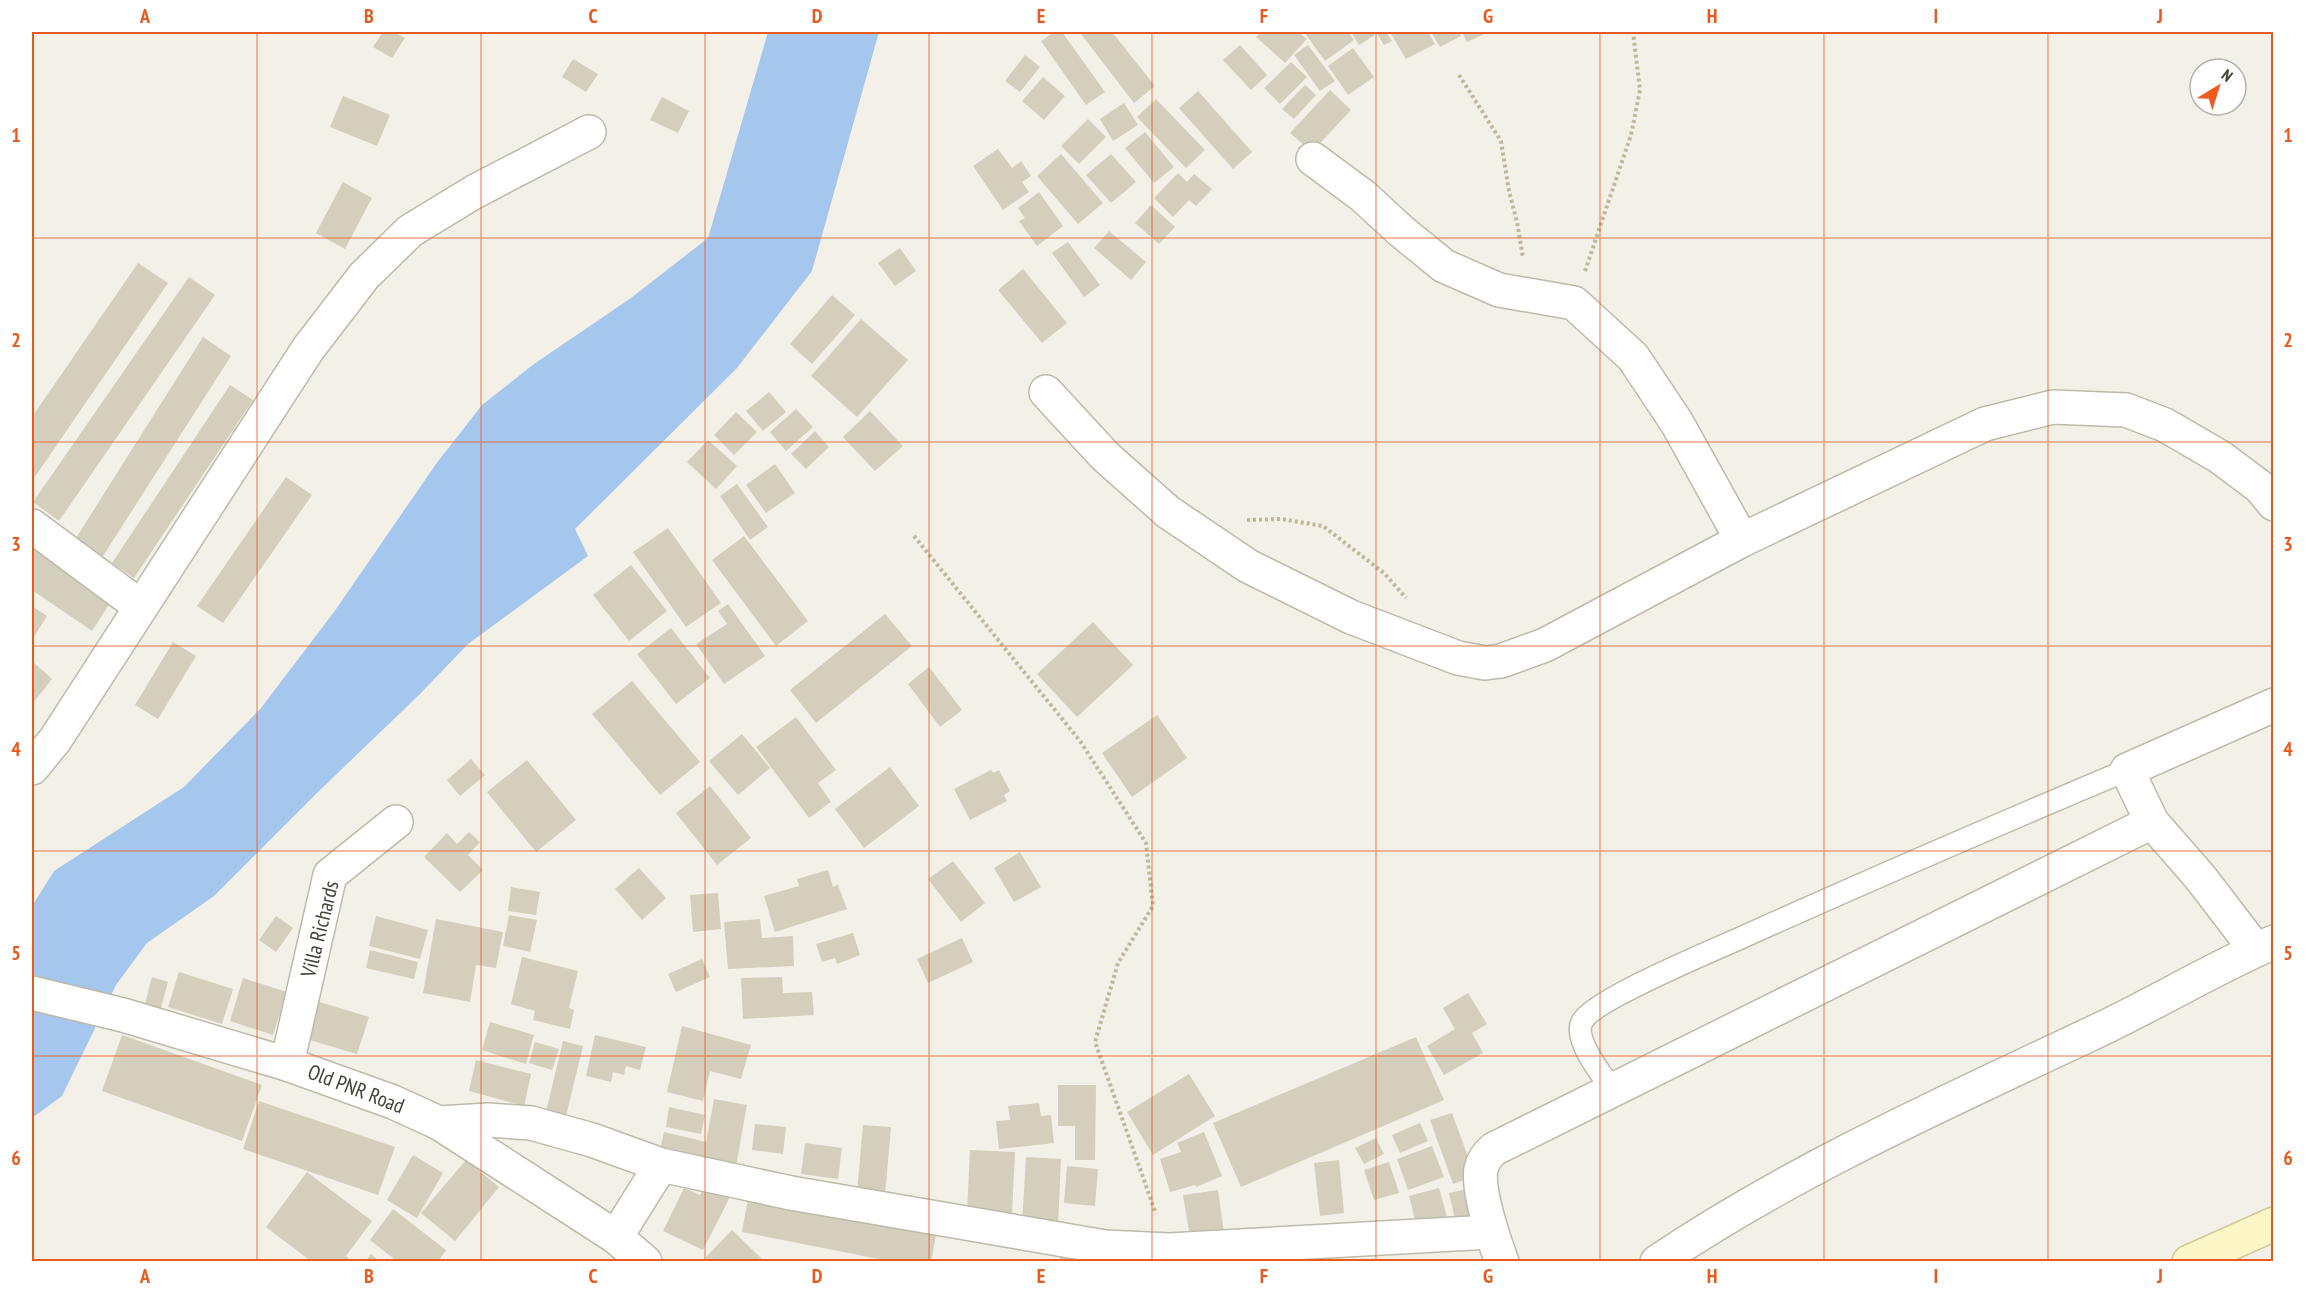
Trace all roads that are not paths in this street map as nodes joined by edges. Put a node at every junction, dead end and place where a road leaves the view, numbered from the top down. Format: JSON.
{"nodes":[{"id":1,"x":589,"y":132,"type":"dead end"},
{"id":2,"x":1313,"y":159,"type":"dead end"},
{"id":3,"x":1046,"y":392,"type":"dead end"},
{"id":4,"x":2274,"y":504,"type":"edge"},
{"id":5,"x":32,"y":526,"type":"edge"},
{"id":6,"x":1742,"y":540,"type":"junction"},
{"id":7,"x":141,"y":607,"type":"junction"},
{"id":8,"x":2274,"y":705,"type":"edge"},
{"id":9,"x":32,"y":768,"type":"edge"},
{"id":10,"x":2127,"y":770,"type":"junction"},
{"id":11,"x":396,"y":822,"type":"dead end"},
{"id":12,"x":2152,"y":822,"type":"junction"},
{"id":13,"x":2265,"y":946,"type":"edge"},
{"id":14,"x":32,"y":993,"type":"edge"},
{"id":15,"x":287,"y":1064,"type":"junction"},
{"id":16,"x":1613,"y":1089,"type":"junction"},
{"id":17,"x":439,"y":1123,"type":"junction"},
{"id":18,"x":661,"y":1166,"type":"junction"},
{"id":19,"x":2274,"y":1224,"type":"edge"},
{"id":20,"x":1491,"y":1232,"type":"junction"},
{"id":21,"x":616,"y":1237,"type":"junction"},
{"id":22,"x":2192,"y":1261,"type":"edge"},
{"id":23,"x":645,"y":1262,"type":"edge"},
{"id":24,"x":1503,"y":1262,"type":"edge"},
{"id":25,"x":1657,"y":1262,"type":"edge"}],
"edges":[{"from":1,"to":7,"type":"street"},
{"from":2,"to":6,"type":"street"},
{"from":3,"to":6,"type":"street"},
{"from":4,"to":6,"type":"street"},
{"from":5,"to":7,"type":"street"},
{"from":7,"to":9,"type":"street"},
{"from":8,"to":10,"type":"street"},
{"from":10,"to":12,"type":"street"},
{"from":10,"to":16,"type":"lane"},
{"from":11,"to":15,"type":"street","name":"Villa Richards"},
{"from":12,"to":13,"type":"street"},
{"from":12,"to":16,"type":"street"},
{"from":13,"to":25,"type":"street"},
{"from":14,"to":15,"type":"street","name":"Old PNR Road"},
{"from":15,"to":17,"type":"street","name":"Old PNR Road"},
{"from":16,"to":20,"type":"street"},
{"from":17,"to":18,"type":"street"},
{"from":17,"to":21,"type":"street","name":"Old PNR Road"},
{"from":18,"to":20,"type":"street"},
{"from":18,"to":21,"type":"street"},
{"from":19,"to":22,"type":"main road"},
{"from":20,"to":24,"type":"street"},
{"from":21,"to":23,"type":"street","name":"Old PNR Road"}]}
